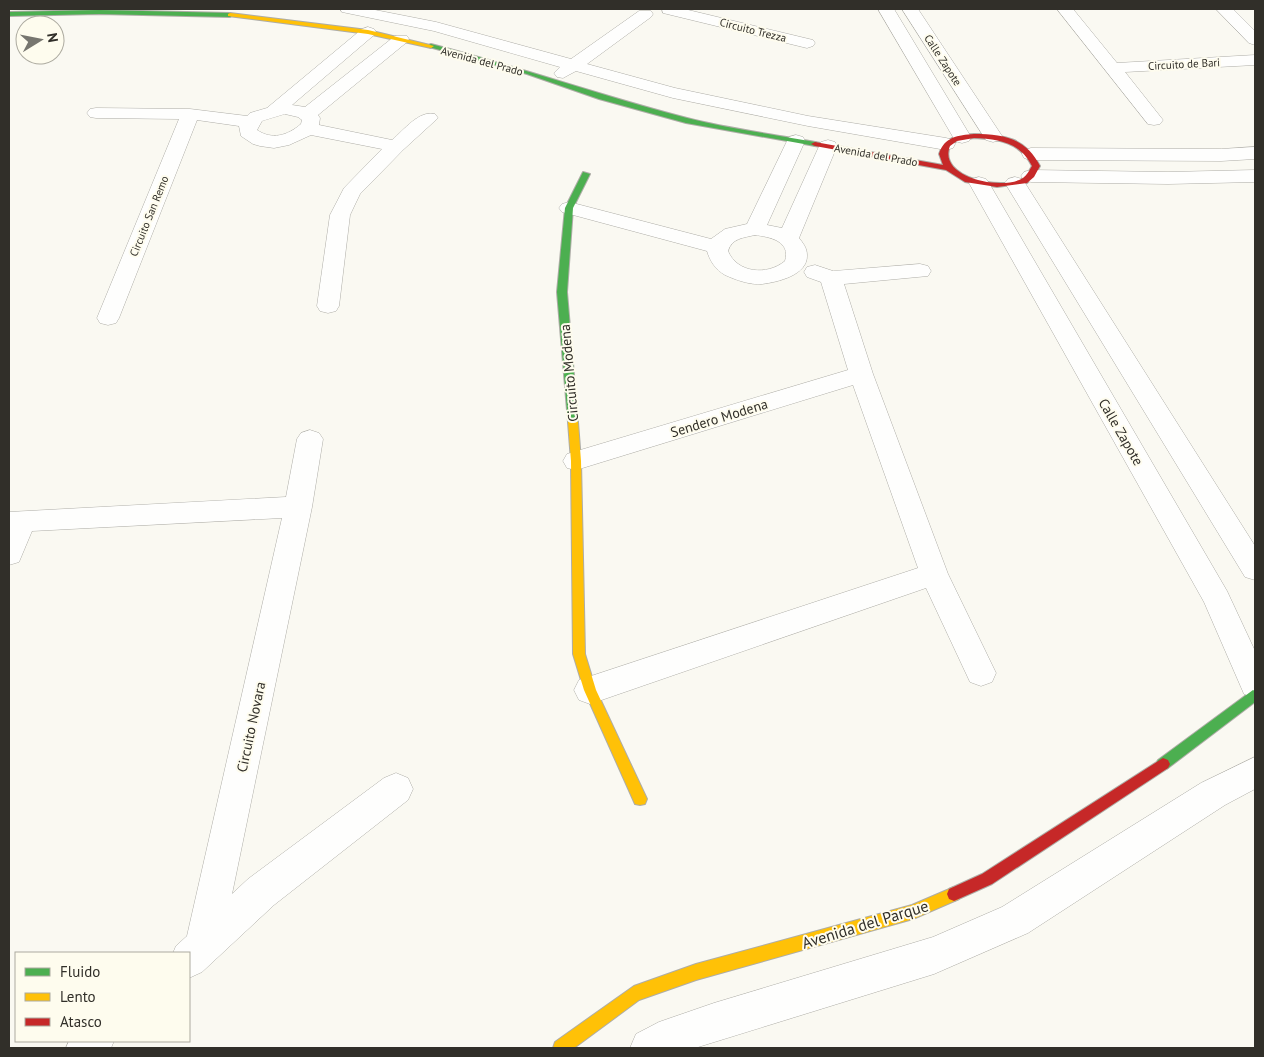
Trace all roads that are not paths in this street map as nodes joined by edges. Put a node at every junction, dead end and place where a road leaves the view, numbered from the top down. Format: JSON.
{"nodes":[{"id":1,"x":348,"y":9,"type":"edge"},
{"id":2,"x":626,"y":9,"type":"edge"},
{"id":3,"x":669,"y":9,"type":"edge"},
{"id":4,"x":886,"y":9,"type":"edge"},
{"id":5,"x":910,"y":9,"type":"edge"},
{"id":6,"x":1065,"y":9,"type":"edge"},
{"id":7,"x":1224,"y":9,"type":"edge"},
{"id":8,"x":68,"y":10,"type":"edge"},
{"id":9,"x":101,"y":10,"type":"edge"},
{"id":10,"x":9,"y":14,"type":"edge"},
{"id":11,"x":645,"y":14,"type":"junction"},
{"id":12,"x":368,"y":32,"type":"junction"},
{"id":13,"x":401,"y":40,"type":"junction"},
{"id":14,"x":1255,"y":40,"type":"edge"},
{"id":15,"x":807,"y":43,"type":"dead end"},
{"id":16,"x":567,"y":48,"type":"dead end"},
{"id":17,"x":552,"y":59,"type":"junction"},
{"id":18,"x":1255,"y":60,"type":"edge"},
{"id":19,"x":573,"y":66,"type":"junction"},
{"id":20,"x":1113,"y":68,"type":"junction"},
{"id":21,"x":529,"y":74,"type":"junction"},
{"id":22,"x":552,"y":81,"type":"junction"},
{"id":23,"x":274,"y":110,"type":"junction"},
{"id":24,"x":96,"y":113,"type":"dead end"},
{"id":25,"x":190,"y":114,"type":"junction"},
{"id":26,"x":429,"y":118,"type":"dead end"},
{"id":27,"x":1154,"y":120,"type":"dead end"},
{"id":28,"x":309,"y":121,"type":"junction"},
{"id":29,"x":250,"y":122,"type":"junction"},
{"id":30,"x":993,"y":136,"type":"junction"},
{"id":31,"x":796,"y":140,"type":"junction"},
{"id":32,"x":954,"y":140,"type":"junction"},
{"id":33,"x":396,"y":146,"type":"junction"},
{"id":34,"x":828,"y":146,"type":"junction"},
{"id":35,"x":1255,"y":153,"type":"edge"},
{"id":36,"x":1031,"y":154,"type":"junction"},
{"id":37,"x":948,"y":168,"type":"junction"},
{"id":38,"x":586,"y":174,"type":"dead end"},
{"id":39,"x":1255,"y":176,"type":"edge"},
{"id":40,"x":1023,"y":180,"type":"junction"},
{"id":41,"x":979,"y":183,"type":"junction"},
{"id":42,"x":569,"y":208,"type":"junction"},
{"id":43,"x":755,"y":229,"type":"junction"},
{"id":44,"x":788,"y":239,"type":"junction"},
{"id":45,"x":717,"y":247,"type":"junction"},
{"id":46,"x":794,"y":264,"type":"junction"},
{"id":47,"x":920,"y":271,"type":"dead end"},
{"id":48,"x":831,"y":278,"type":"junction"},
{"id":49,"x":328,"y":306,"type":"dead end"},
{"id":50,"x":108,"y":318,"type":"dead end"},
{"id":51,"x":861,"y":374,"type":"junction"},
{"id":52,"x":310,"y":439,"type":"dead end"},
{"id":53,"x":576,"y":462,"type":"junction"},
{"id":54,"x":298,"y":508,"type":"junction"},
{"id":55,"x":16,"y":522,"type":"edge"},
{"id":56,"x":9,"y":554,"type":"edge"},
{"id":57,"x":1255,"y":569,"type":"edge"},
{"id":58,"x":934,"y":574,"type":"junction"},
{"id":59,"x":981,"y":673,"type":"dead end"},
{"id":60,"x":590,"y":690,"type":"junction"},
{"id":61,"x":1255,"y":693,"type":"edge"},
{"id":62,"x":1255,"y":772,"type":"edge"},
{"id":63,"x":396,"y":789,"type":"dead end"},
{"id":64,"x":640,"y":799,"type":"dead end"},
{"id":65,"x":196,"y":953,"type":"edge"},
{"id":66,"x":560,"y":1048,"type":"edge"},
{"id":67,"x":650,"y":1048,"type":"edge"}],
"edges":[{"from":1,"to":17,"type":"street","name":"Avenida del Prado"},
{"from":2,"to":11,"type":"street","name":"Circuito Trezza"},
{"from":3,"to":11,"type":"street","name":"Circuito Trezza"},
{"from":3,"to":15,"type":"street","name":"Circuito Trezza"},
{"from":4,"to":32,"type":"street","name":"Calle Zapote"},
{"from":5,"to":30,"type":"street","name":"Calle Zapote"},
{"from":6,"to":20,"type":"street"},
{"from":7,"to":14,"type":"street"},
{"from":8,"to":9,"type":"street","name":"Avenida del Prado"},
{"from":8,"to":10,"type":"street","name":"Avenida del Prado"},
{"from":9,"to":12,"type":"street","name":"Avenida del Prado"},
{"from":11,"to":19,"type":"street","name":"Circuito Trezza"},
{"from":12,"to":13,"type":"street","name":"Avenida del Prado"},
{"from":12,"to":23,"type":"street"},
{"from":13,"to":21,"type":"street","name":"Avenida del Prado"},
{"from":13,"to":28,"type":"street"},
{"from":16,"to":17,"type":"street"},
{"from":17,"to":19,"type":"street","name":"Avenida del Prado"},
{"from":17,"to":21,"type":"street"},
{"from":18,"to":20,"type":"street","name":"Circuito de Bari"},
{"from":19,"to":22,"type":"street","name":"Circuito Trezza"},
{"from":19,"to":32,"type":"street","name":"Avenida del Prado"},
{"from":20,"to":27,"type":"street"},
{"from":21,"to":22,"type":"street","name":"Avenida del Prado"},
{"from":22,"to":31,"type":"street","name":"Avenida del Prado"},
{"from":23,"to":28,"type":"street"},
{"from":23,"to":29,"type":"street"},
{"from":24,"to":25,"type":"street"},
{"from":25,"to":29,"type":"street"},
{"from":25,"to":50,"type":"street","name":"Circuito San Remo"},
{"from":26,"to":33,"type":"street"},
{"from":28,"to":29,"type":"street"},
{"from":28,"to":33,"type":"street"},
{"from":30,"to":32,"type":"street","name":"Avenida del Prado"},
{"from":30,"to":36,"type":"street","name":"Avenida del Prado"},
{"from":31,"to":34,"type":"street","name":"Avenida del Prado"},
{"from":31,"to":43,"type":"street"},
{"from":32,"to":37,"type":"street"},
{"from":33,"to":49,"type":"street"},
{"from":34,"to":37,"type":"street","name":"Avenida del Prado"},
{"from":34,"to":44,"type":"street"},
{"from":35,"to":36,"type":"street"},
{"from":36,"to":40,"type":"street"},
{"from":37,"to":41,"type":"street","name":"Avenida del Prado"},
{"from":38,"to":42,"type":"street"},
{"from":39,"to":40,"type":"street","name":"Avenida del Prado"},
{"from":40,"to":41,"type":"street","name":"Avenida del Prado"},
{"from":40,"to":57,"type":"street"},
{"from":41,"to":61,"type":"street","name":"Calle Zapote"},
{"from":42,"to":45,"type":"street"},
{"from":42,"to":53,"type":"street","name":"Circuito Modena"},
{"from":43,"to":44,"type":"street"},
{"from":43,"to":45,"type":"street"},
{"from":44,"to":46,"type":"street"},
{"from":45,"to":46,"type":"street"},
{"from":46,"to":48,"type":"street"},
{"from":47,"to":48,"type":"street"},
{"from":48,"to":51,"type":"street"},
{"from":51,"to":53,"type":"street","name":"Sendero Modena"},
{"from":51,"to":58,"type":"street"},
{"from":52,"to":54,"type":"street","name":"Circuito Novara"},
{"from":53,"to":60,"type":"street","name":"Circuito Modena"},
{"from":54,"to":55,"type":"street"},
{"from":54,"to":65,"type":"street","name":"Circuito Novara"},
{"from":55,"to":56,"type":"street"},
{"from":58,"to":59,"type":"street"},
{"from":58,"to":60,"type":"street"},
{"from":60,"to":64,"type":"street","name":"Circuito Modena"},
{"from":61,"to":66,"type":"street","name":"Avenida del Parque"},
{"from":62,"to":67,"type":"street"},
{"from":63,"to":65,"type":"street","name":"Circuito Novara"}]}
